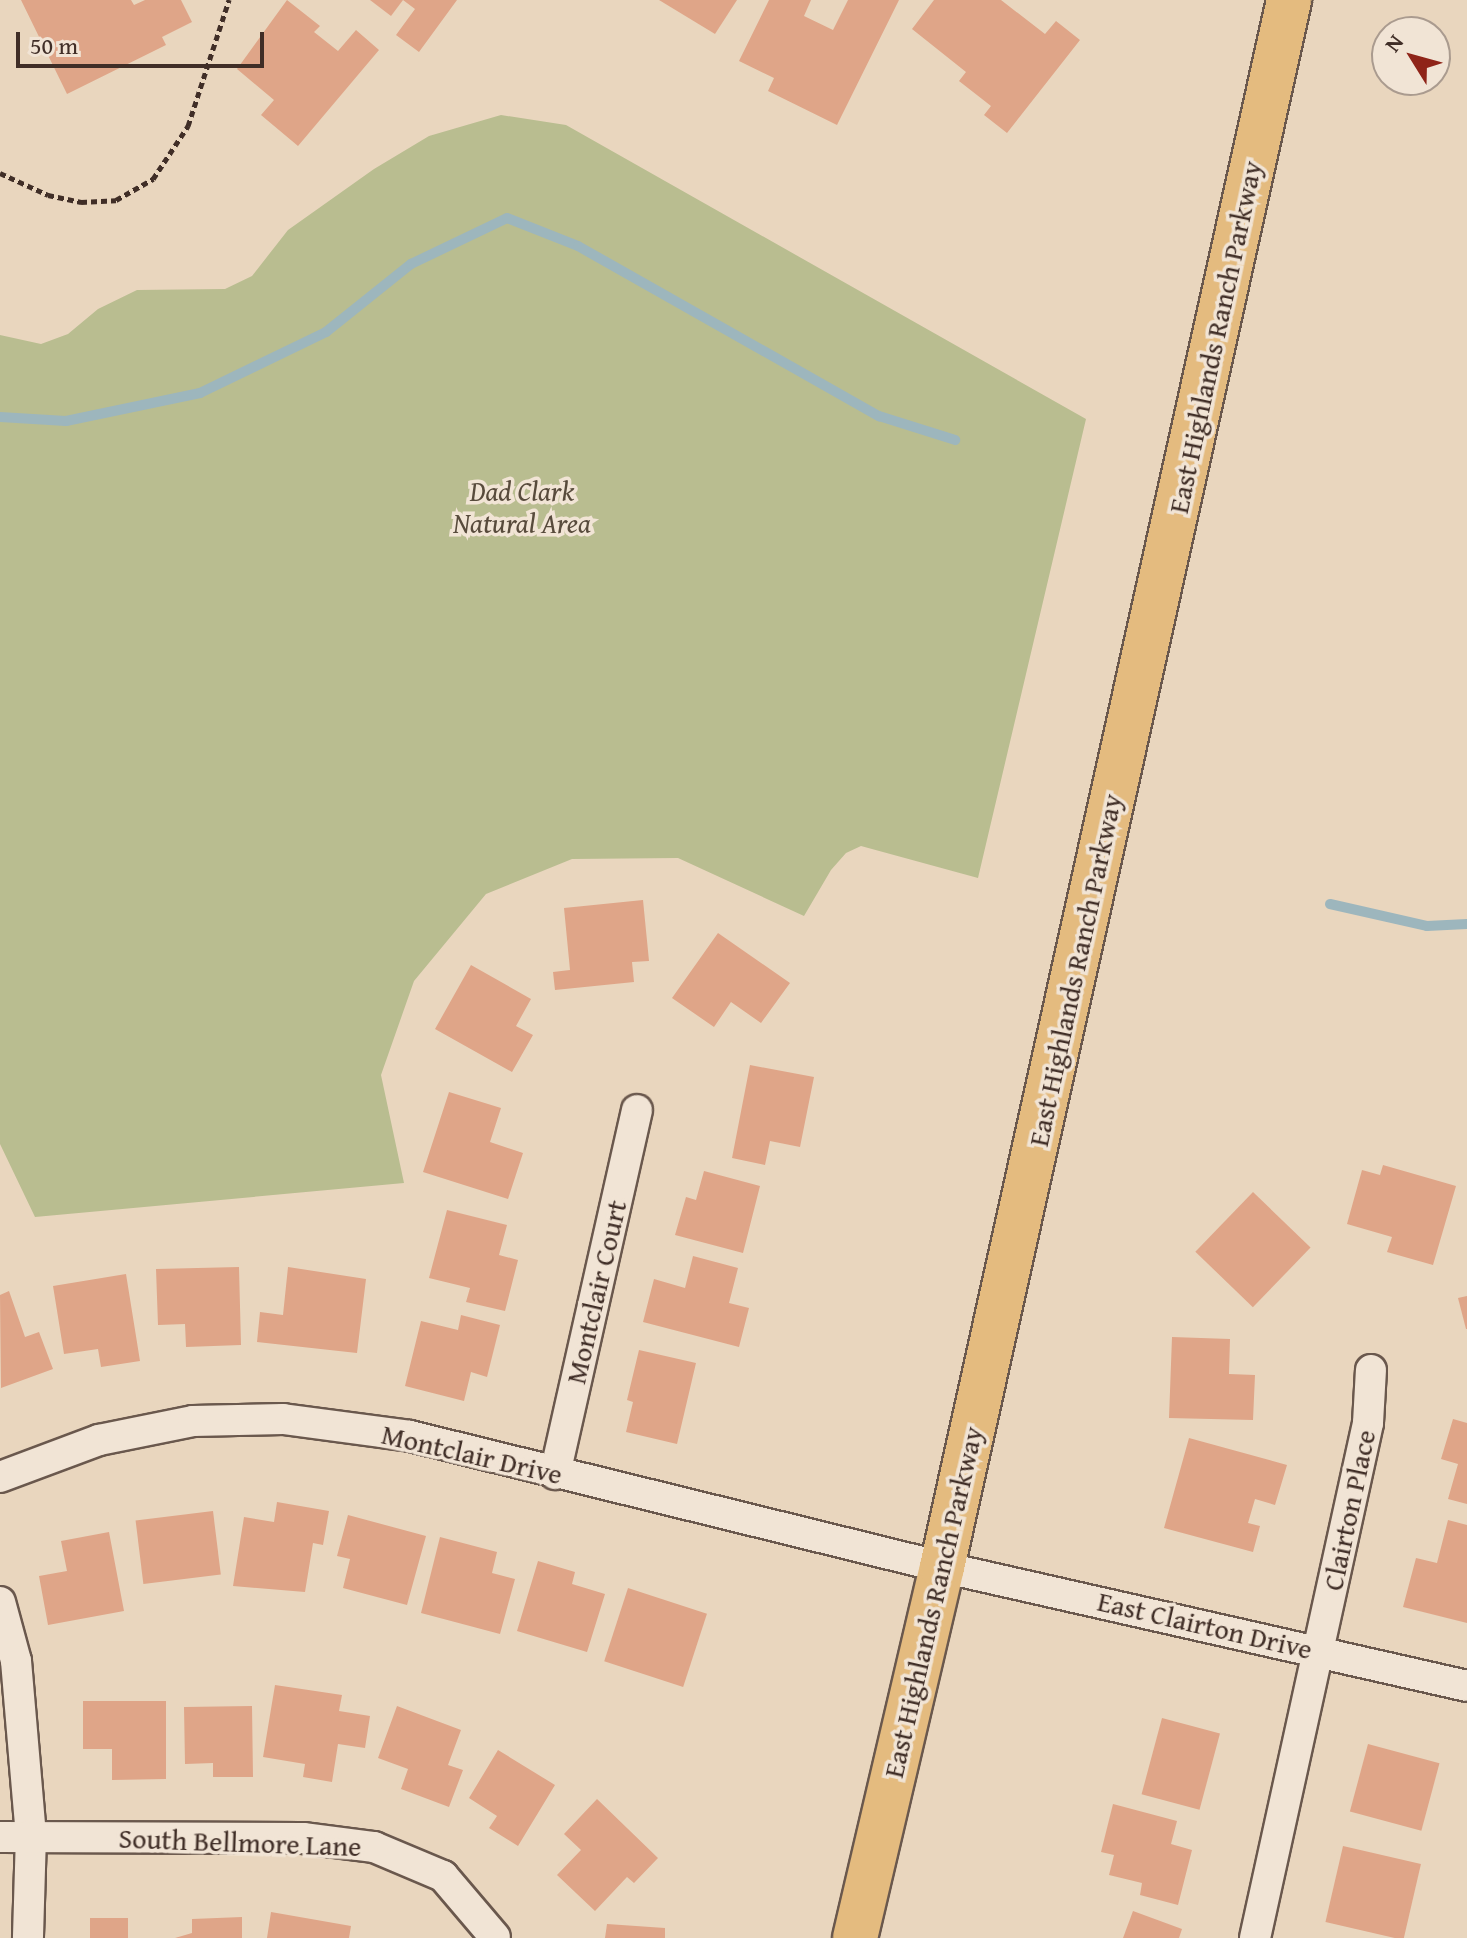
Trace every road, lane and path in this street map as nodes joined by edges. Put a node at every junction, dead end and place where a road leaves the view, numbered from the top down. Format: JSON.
{"nodes":[{"id":1,"x":229,"y":0,"type":"edge"},
{"id":2,"x":1289,"y":0,"type":"edge"},
{"id":3,"x":0,"y":173,"type":"edge"},
{"id":4,"x":637,"y":1110,"type":"dead end"},
{"id":5,"x":1371,"y":1370,"type":"dead end"},
{"id":6,"x":555,"y":1474,"type":"junction"},
{"id":7,"x":0,"y":1477,"type":"edge"},
{"id":8,"x":942,"y":1567,"type":"junction"},
{"id":9,"x":0,"y":1602,"type":"edge"},
{"id":10,"x":1319,"y":1650,"type":"junction"},
{"id":11,"x":1467,"y":1686,"type":"edge"},
{"id":12,"x":31,"y":1835,"type":"junction"},
{"id":13,"x":0,"y":1837,"type":"edge"},
{"id":14,"x":495,"y":1937,"type":"edge"},
{"id":15,"x":28,"y":1938,"type":"edge"},
{"id":16,"x":855,"y":1938,"type":"edge"},
{"id":17,"x":1255,"y":1938,"type":"edge"}],
"edges":[{"from":1,"to":3,"type":"path"},
{"from":2,"to":8,"type":"main road","name":"East Highlands Ranch Parkway"},
{"from":4,"to":6,"type":"street","name":"Montclair Court"},
{"from":5,"to":10,"type":"street","name":"Clairton Place"},
{"from":6,"to":7,"type":"street","name":"Montclair Drive"},
{"from":6,"to":8,"type":"street","name":"Montclair Drive"},
{"from":8,"to":10,"type":"street","name":"East Clairton Drive"},
{"from":8,"to":16,"type":"main road","name":"East Highlands Ranch Parkway"},
{"from":9,"to":12,"type":"street"},
{"from":10,"to":11,"type":"street","name":"East Clairton Drive"},
{"from":10,"to":17,"type":"street","name":"Clairton Place"},
{"from":12,"to":13,"type":"street","name":"South Bellmore Lane"},
{"from":12,"to":14,"type":"street","name":"South Bellmore Lane"},
{"from":12,"to":15,"type":"street"}]}
